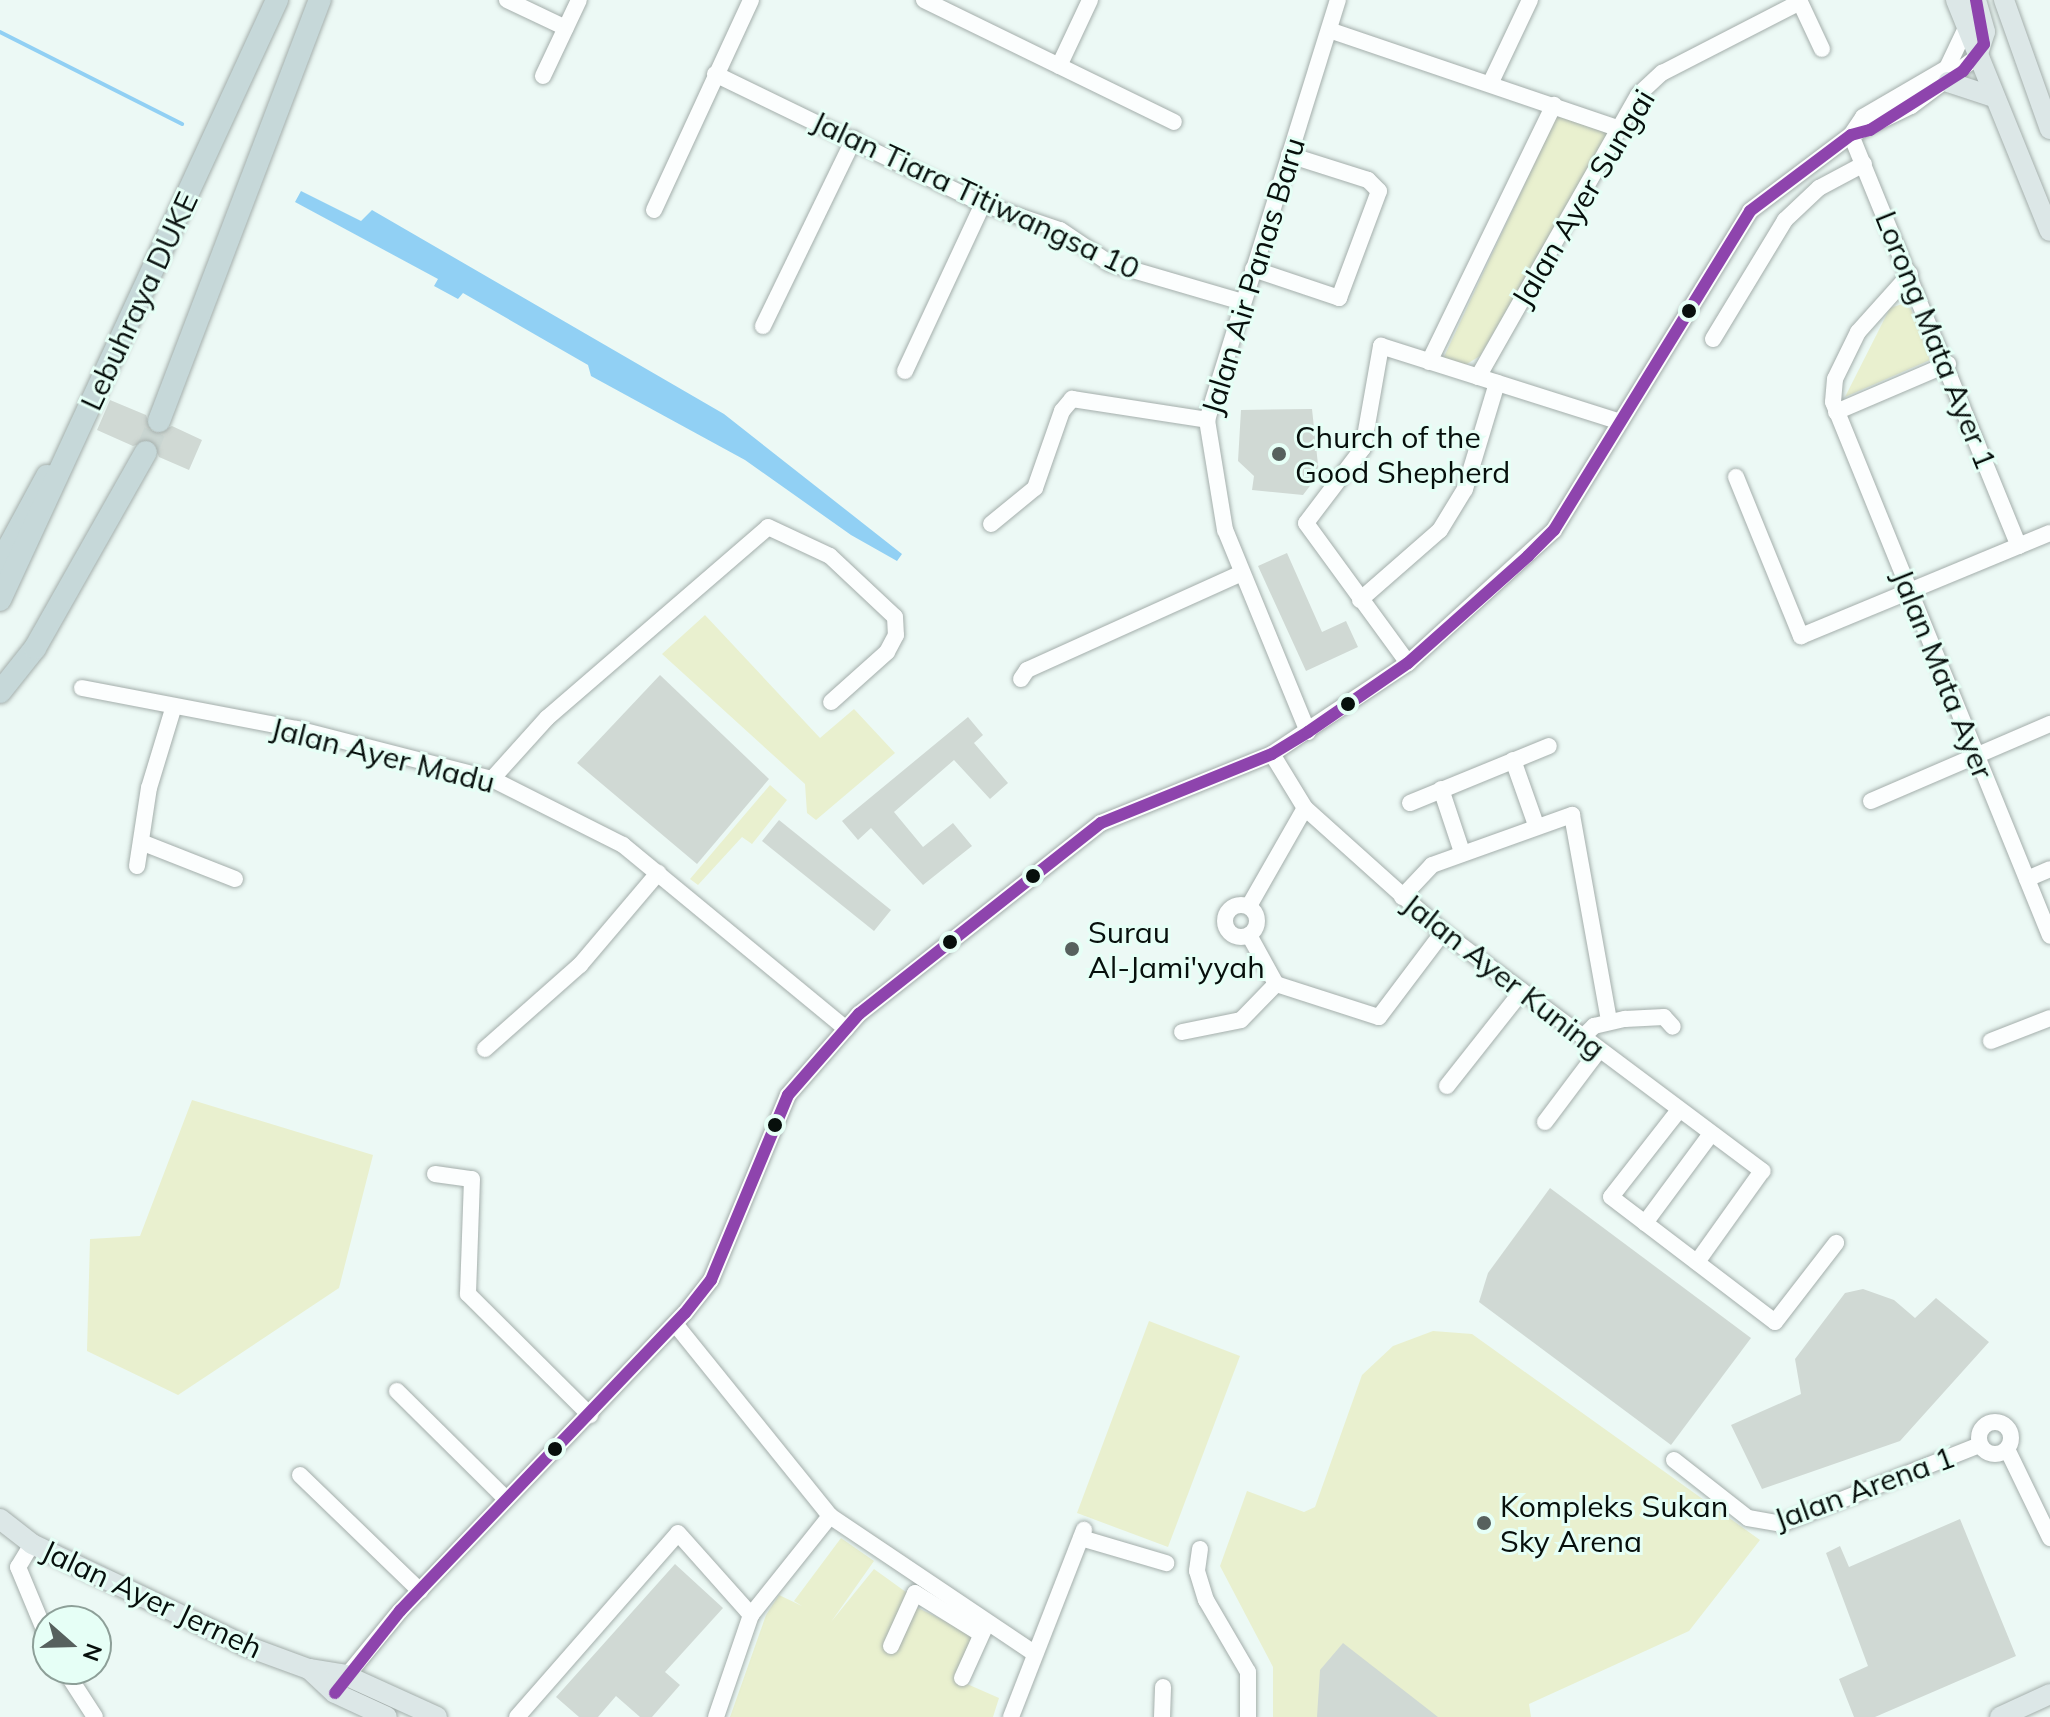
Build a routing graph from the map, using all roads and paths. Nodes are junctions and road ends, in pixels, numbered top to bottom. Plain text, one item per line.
1 (277, 0) edge
2 (320, 0) edge
3 (507, 0) edge
4 (579, 0) edge
5 (751, 0) edge
6 (926, 0) edge
7 (1090, 0) edge
8 (1338, 0) edge
9 (1530, 0) edge
10 (1956, 0) edge
11 (1976, 0) edge
12 (2004, 0) edge
13 (1799, 1) edge
14 (566, 28) junction
15 (1966, 28) junction
16 (1329, 30) junction
17 (1822, 49) dead end
18 (1977, 57) junction
19 (1059, 66) junction
20 (715, 74) junction
21 (543, 76) dead end
22 (1491, 82) junction
23 (1948, 82) junction
24 (1994, 97) junction
25 (1554, 105) junction
26 (1174, 122) dead end
27 (1620, 129) junction
28 (2050, 129) edge
29 (1851, 135) junction
30 (854, 139) junction
31 (1289, 155) junction
32 (1864, 164) junction
33 (983, 204) junction
34 (654, 210) dead end
35 (2050, 231) edge
36 (1253, 269) junction
37 (1910, 274) junction
38 (1242, 302) junction
39 (763, 326) dead end
40 (1713, 339) dead end
41 (1429, 362) junction
42 (1948, 364) junction
43 (905, 371) dead end
44 (1478, 377) junction
45 (1497, 383) junction
46 (91, 406) junction
47 (1836, 412) junction
48 (1207, 420) junction
49 (159, 421) tunnel mouth
50 (1620, 422) junction
51 (146, 452) tunnel mouth
52 (1736, 477) dead end
53 (991, 524) dead end
54 (2050, 533) edge
55 (2019, 546) junction
56 (0, 563) edge
57 (1242, 573) junction
58 (1909, 591) junction
59 (0, 600) edge
60 (1360, 600) junction
61 (35, 648) junction
62 (1408, 663) junction
63 (1021, 679) dead end
64 (82, 688) dead end
65 (0, 692) edge
66 (831, 702) dead end
67 (0, 707) edge
68 (173, 709) junction
69 (2050, 724) edge
70 (1308, 732) junction
71 (1549, 746) dead end
72 (1272, 754) junction
73 (1977, 756) junction
74 (1513, 760) junction
75 (492, 779) junction
76 (1441, 789) junction
77 (1871, 801) dead end
78 (1410, 803) dead end
79 (1305, 808) junction
80 (1536, 825) junction
81 (141, 842) junction
82 (1462, 852) junction
83 (137, 866) dead end
84 (2050, 869) edge
85 (658, 873) junction
86 (235, 879) dead end
87 (2027, 879) junction
88 (1402, 897) junction
89 (1249, 906) junction
90 (1443, 932) junction
91 (1249, 935) junction
92 (2050, 936) edge
93 (1276, 984) junction
94 (1522, 991) junction
95 (2050, 1018) edge
96 (1609, 1021) junction
97 (1673, 1027) dead end
98 (846, 1029) junction
99 (1182, 1032) dead end
100 (1583, 1037) junction
101 (1991, 1041) dead end
102 (485, 1049) dead end
103 (1599, 1050) junction
104 (1447, 1086) dead end
105 (1679, 1110) junction
106 (1545, 1122) dead end
107 (1710, 1135) junction
108 (435, 1174) dead end
109 (1645, 1223) junction
110 (1836, 1243) dead end
111 (1697, 1262) junction
112 (676, 1325) junction
113 (397, 1391) dead end
114 (590, 1415) junction
115 (1980, 1445) junction
116 (2007, 1449) junction
117 (1674, 1460) dead end
118 (300, 1475) dead end
119 (506, 1499) junction
120 (830, 1516) junction
121 (0, 1519) edge
122 (2050, 1538) edge
123 (32, 1544) junction
124 (1200, 1549) dead end
125 (1166, 1563) dead end
126 (420, 1591) junction
127 (34, 1605) edge
128 (751, 1615) junction
129 (984, 1628) junction
130 (891, 1646) dead end
131 (1035, 1654) junction
132 (962, 1678) dead end
133 (340, 1684) junction
134 (74, 1685) edge
135 (1163, 1687) dead end
136 (2050, 1694) edge
137 (95, 1717) edge
138 (387, 1717) edge
139 (437, 1717) edge
140 (517, 1717) edge
141 (716, 1717) edge
142 (1011, 1717) edge
143 (1162, 1717) edge
144 (1248, 1717) edge
145 (2000, 1717) edge

1 - 46 highway, Lebuhraya DUKE
2 - 49 highway, Lebuhraya DUKE
3 - 14 street
4 - 14 street
5 - 20 street
6 - 19 street
7 - 19 street
8 - 16 street, Jalan Air Panas Baru
9 - 22 street
10 - 15 main road
11 - 18 main road
12 - 28 main road
13 - 17 street
13 - 27 street, Jalan Ayer Sungai
14 - 21 street
15 - 18 main road
15 - 29 street
16 - 22 street
16 - 31 street, Jalan Air Panas Baru
18 - 23 street
18 - 24 main road
19 - 26 street
20 - 30 street, Jalan Tiara Titiwangsa 10
20 - 34 street
22 - 25 street
23 - 24 main road
23 - 29 street
24 - 35 main road
25 - 27 street
25 - 41 street
27 - 44 street, Jalan Ayer Sungai
29 - 32 street, Lorong Mata Ayer 1
29 - 50 street
30 - 33 street, Jalan Tiara Titiwangsa 10
30 - 39 street
31 - 36 street, Jalan Air Panas Baru
31 - 36 street
32 - 37 street, Lorong Mata Ayer 1
32 - 40 street
33 - 38 street, Jalan Tiara Titiwangsa 10
33 - 43 street
36 - 38 street, Jalan Air Panas Baru
37 - 42 street, Lorong Mata Ayer 1
37 - 47 street
38 - 48 street, Jalan Air Panas Baru
41 - 44 street
41 - 60 street
42 - 47 street
42 - 55 street, Lorong Mata Ayer 1
44 - 45 street
45 - 50 street
45 - 60 street
46 - 56 highway
46 - 59 highway, Lebuhraya DUKE
47 - 58 street, Jalan Mata Ayer
48 - 53 street
48 - 57 street, Jalan Air Panas Baru
50 - 62 street
51 - 61 highway
52 - 58 street
54 - 55 street
55 - 58 street
57 - 63 street
57 - 70 street, Jalan Air Panas Baru
58 - 73 street, Jalan Mata Ayer
60 - 62 street
61 - 65 highway
61 - 67 highway
62 - 70 street
64 - 68 street, Jalan Ayer Madu
66 - 75 street
68 - 75 street, Jalan Ayer Madu
68 - 81 street
69 - 73 street
70 - 72 street
71 - 74 street
72 - 79 street, Jalan Ayer Kuning
72 - 98 street
73 - 77 street
73 - 87 street, Jalan Mata Ayer
74 - 76 street
74 - 80 street
75 - 85 street, Jalan Ayer Madu
76 - 78 street
76 - 82 street
79 - 88 street, Jalan Ayer Kuning
79 - 89 street
80 - 82 street
80 - 96 street
81 - 83 street
81 - 86 street
82 - 88 street
84 - 87 street
85 - 98 street, Jalan Ayer Madu
85 - 102 street
87 - 92 street, Jalan Mata Ayer
88 - 90 street, Jalan Ayer Kuning
89 - 91 street
89 - 91 street
90 - 93 street
90 - 94 street, Jalan Ayer Kuning
91 - 93 street
93 - 99 street
94 - 100 street, Jalan Ayer Kuning
94 - 104 street
95 - 101 street
96 - 97 street
96 - 100 street
98 - 112 street
100 - 103 street, Jalan Ayer Kuning
103 - 105 street, Jalan Ayer Kuning
103 - 106 street
105 - 107 street, Jalan Ayer Kuning
105 - 109 street
107 - 109 street
107 - 111 street, Jalan Ayer Kuning
108 - 114 street
109 - 111 street
110 - 111 street
112 - 114 street
112 - 120 street
113 - 119 street
114 - 119 street
115 - 116 street
115 - 116 street
115 - 117 street, Jalan Arena 1
116 - 122 street
118 - 126 street
119 - 126 street
120 - 128 street
120 - 129 street
121 - 123 main road, Jalan Ayer Jerneh
123 - 127 street
123 - 133 main road, Jalan Ayer Jerneh
124 - 144 street
125 - 131 street
126 - 133 street
128 - 140 street
128 - 141 street
129 - 130 street
129 - 131 street
129 - 132 street
131 - 142 street
133 - 138 main road, Jalan Ayer Jerneh
133 - 139 main road, Jalan Ayer Jerneh
134 - 137 street
135 - 143 street
136 - 145 main road

